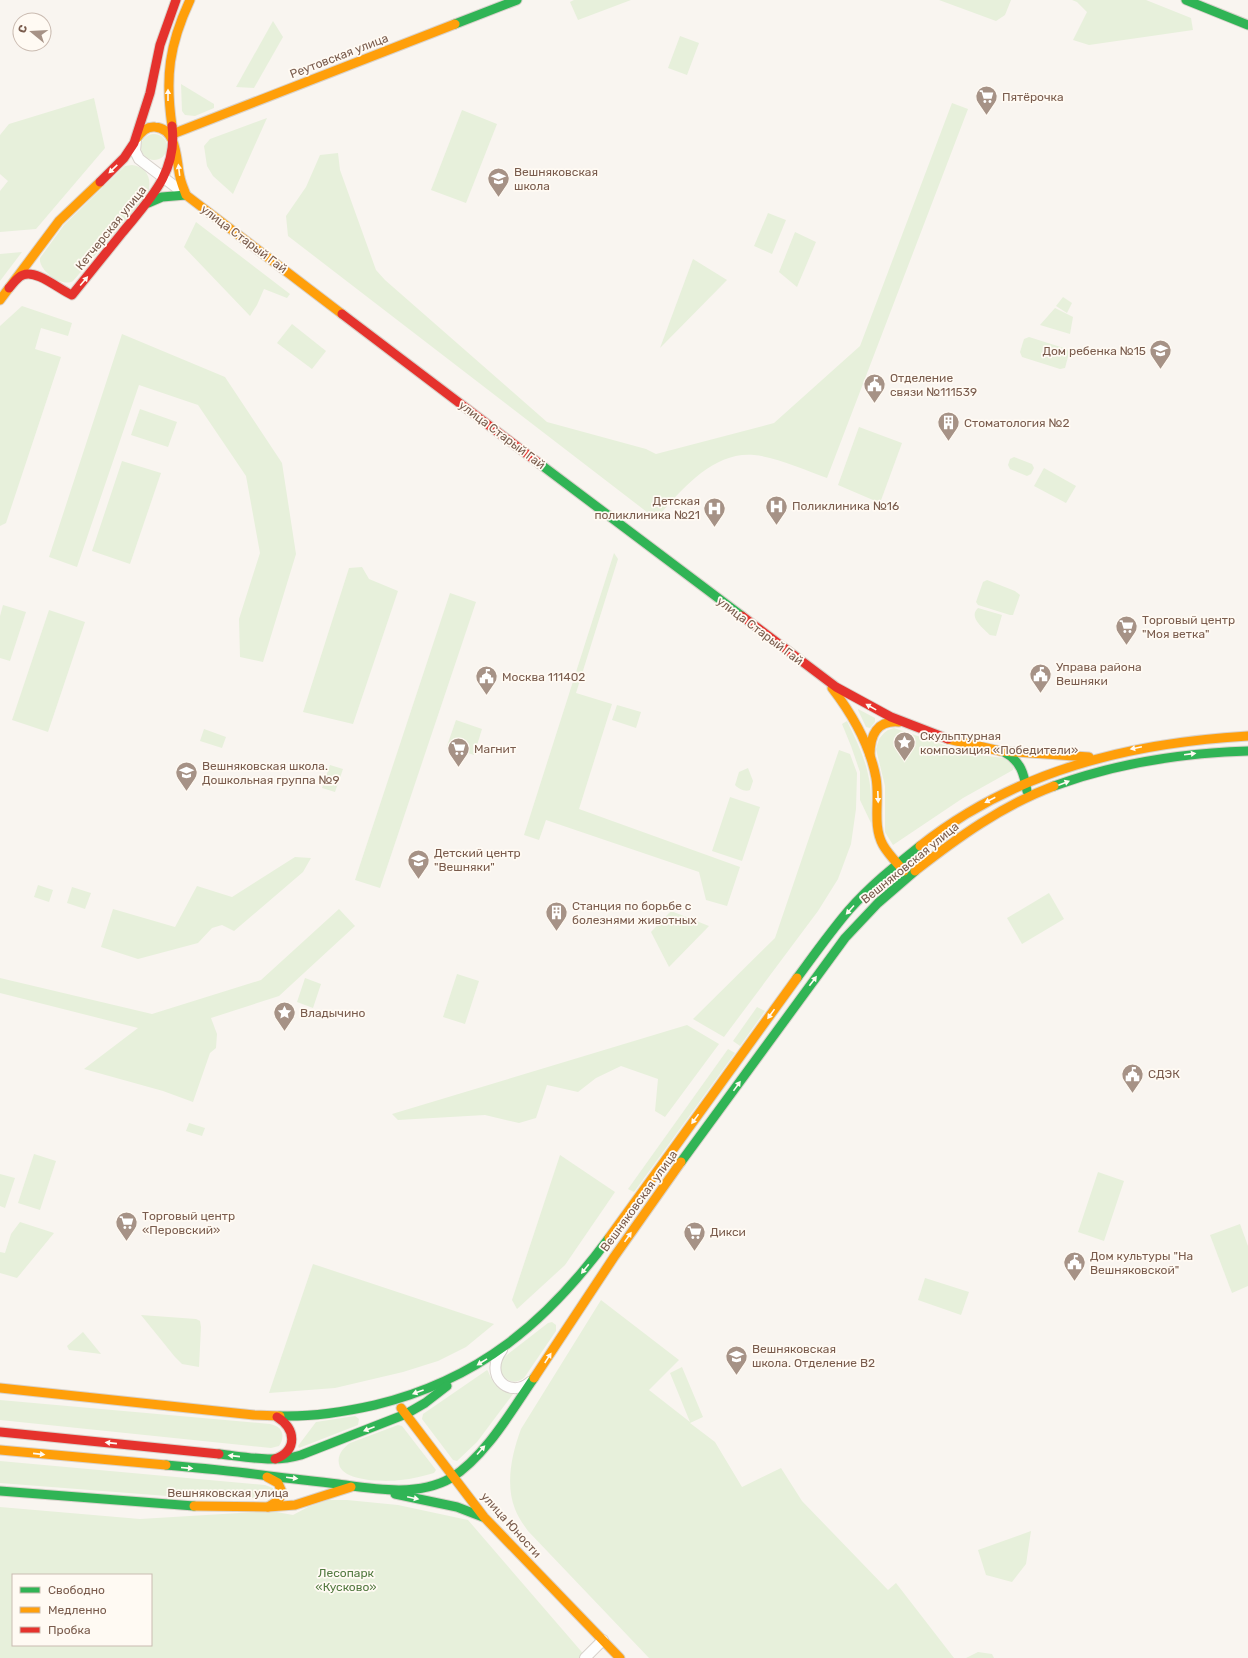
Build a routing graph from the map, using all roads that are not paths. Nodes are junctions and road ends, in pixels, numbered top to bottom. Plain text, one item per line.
1 (166, 0) edge
2 (176, 0) edge
3 (190, 0) edge
4 (517, 0) edge
5 (1186, 0) edge
6 (1248, 25) edge
7 (160, 45) junction
8 (172, 134) junction
9 (137, 138) junction
10 (173, 144) junction
11 (172, 155) junction
12 (142, 162) junction
13 (164, 178) junction
14 (186, 195) junction
15 (147, 204) junction
16 (37, 250) junction
17 (42, 278) junction
18 (9, 288) junction
19 (0, 300) edge
20 (819, 675) junction
21 (903, 723) junction
22 (1248, 736) edge
23 (1002, 751) junction
24 (1248, 751) edge
25 (1097, 758) junction
26 (870, 759) junction
27 (1025, 782) junction
28 (1028, 797) junction
29 (899, 865) junction
30 (909, 876) junction
31 (784, 996) junction
32 (796, 1004) junction
33 (505, 1347) junction
34 (467, 1371) junction
35 (535, 1377) junction
36 (0, 1388) edge
37 (394, 1400) junction
38 (406, 1414) junction
39 (282, 1417) junction
40 (0, 1432) edge
41 (0, 1450) edge
42 (273, 1459) junction
43 (239, 1472) junction
44 (453, 1476) junction
45 (357, 1486) junction
46 (376, 1489) junction
47 (0, 1491) edge
48 (268, 1507) junction
49 (484, 1517) junction
50 (603, 1640) junction
51 (585, 1658) edge
52 (620, 1658) edge

1 - 7 main road
2 - 7 main road, Кетчерская улица
8 -> 3 main road, Кетчерская улица
4 - 8 main road, Реутовская улица
5 - 6 main road
7 - 9 main road, Кетчерская улица
8 - 9 main road
8 - 10 main road, Кетчерская улица
9 - 12 street
9 -> 16 main road, Кетчерская улица
10 - 11 main road, Кетчерская улица
14 -> 10 main road
11 - 12 street
11 - 13 main road, Кетчерская улица
12 - 13 street, улица Старый Гай
13 - 14 street, улица Старый Гай
13 - 15 main road, Кетчерская улица
14 - 15 main road
14 - 20 main road, улица Старый Гай
17 -> 15 main road, Кетчерская улица
16 - 17 main road
16 - 18 main road, Кетчерская улица
17 - 18 main road, Кетчерская улица
18 - 19 main road, Кетчерская улица
21 -> 20 main road, улица Старый Гай
20 - 26 main road, улица Старый Гай
21 - 23 main road, улица Старый Гай
21 - 26 main road, улица Старый Гай
22 -> 25 main road, Вешняковская улица
23 - 25 main road, улица Старый Гай
23 - 27 main road, улица Старый Гай
28 -> 24 main road, Вешняковская улица
25 - 27 main road, Вешняковская улица
26 -> 29 main road, улица Старый Гай
27 - 28 main road, улица Старый Гай
27 -> 29 main road, Вешняковская улица
28 - 30 main road, Вешняковская улица
29 - 30 main road, улица Старый Гай
29 -> 31 main road, Вешняковская улица
32 -> 30 main road, Вешняковская улица
31 - 32 street
31 -> 33 main road, Вешняковская улица
35 -> 32 main road, Вешняковская улица
33 -> 34 main road, Вешняковская улица
33 - 35 street
34 -> 37 main road, Вешняковская улица
34 - 38 main road
44 -> 35 main road, Вешняковская улица
36 - 39 main road, Вешняковская улица
37 - 38 main road, улица Юности
37 - 39 main road, Вешняковская улица
38 -> 42 main road
38 - 44 main road, улица Юности
39 - 42 main road
42 -> 40 main road
41 -> 43 main road
43 -> 45 main road
43 - 48 main road
44 - 46 main road, Вешняковская улица
44 - 49 main road, улица Юности
45 - 46 main road, Вешняковская улица
45 - 48 main road, Вешняковская улица
46 -> 49 main road
47 - 48 main road, Вешняковская улица
49 - 50 main road, улица Юности
50 - 51 street
50 - 52 main road, улица Юности

